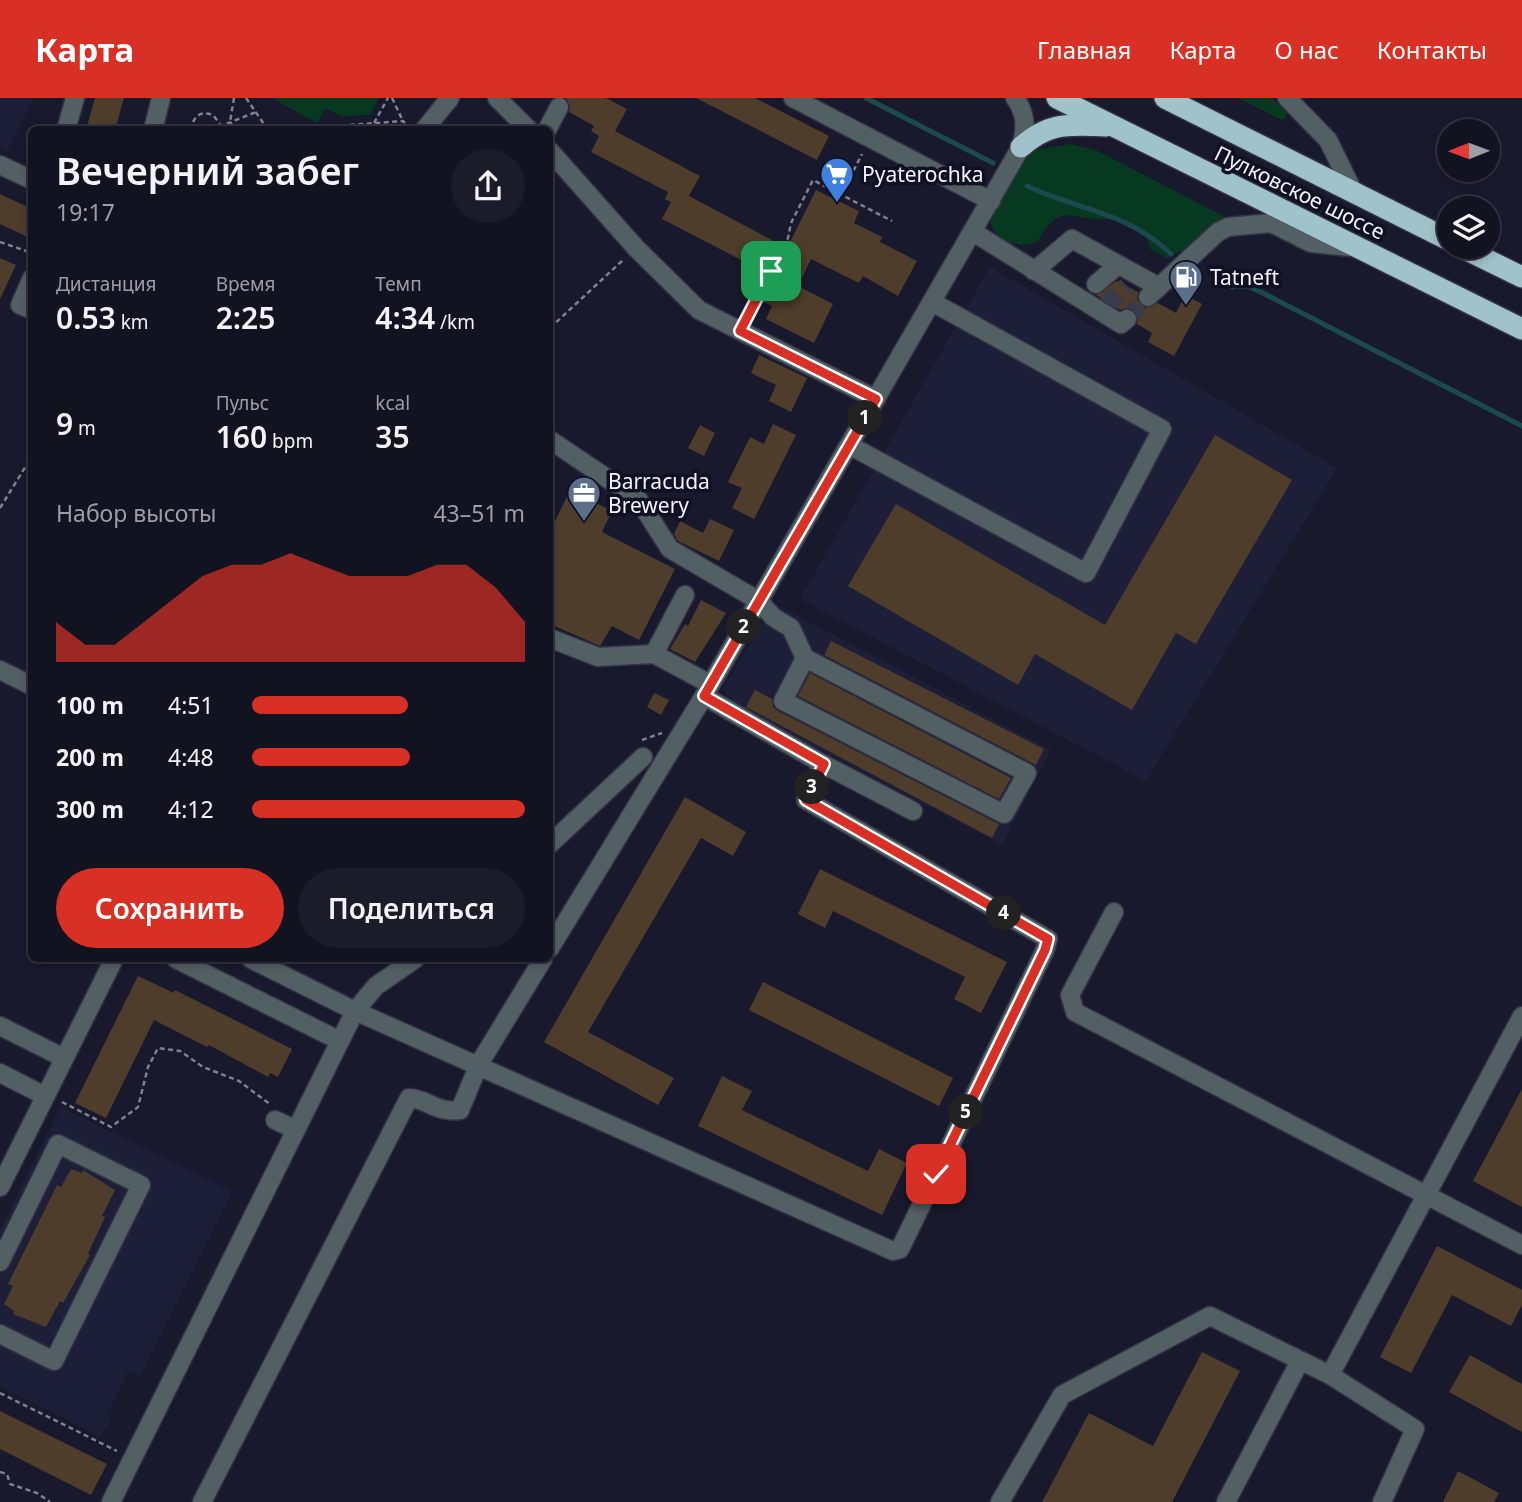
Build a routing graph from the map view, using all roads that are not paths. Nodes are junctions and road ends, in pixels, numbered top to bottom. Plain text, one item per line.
1 (75, 98) edge
2 (161, 98) edge
3 (450, 98) edge
4 (497, 98) edge
5 (793, 98) edge
6 (1015, 98) edge
7 (1057, 98) edge
8 (1165, 98) edge
9 (1287, 98) edge
10 (559, 107) dead end
11 (67, 126) edge
12 (154, 126) edge
13 (427, 126) edge
14 (525, 126) edge
15 (549, 126) edge
16 (1114, 127) junction
17 (1021, 147) junction
18 (553, 154) edge
19 (0, 165) edge
20 (28, 178) edge
21 (1354, 193) junction
22 (990, 201) junction
23 (973, 232) junction
24 (1437, 234) edge
25 (1357, 248) junction
26 (1485, 259) edge
27 (1118, 265) junction
28 (1034, 271) junction
29 (1522, 277) edge
30 (28, 287) edge
31 (1086, 293) junction
32 (932, 302) junction
33 (28, 308) edge
34 (1127, 319) dead end
35 (1522, 329) edge
36 (876, 399) junction
37 (849, 444) junction
38 (553, 448) edge
39 (685, 595) dead end
40 (759, 601) junction
41 (553, 639) edge
42 (654, 654) junction
43 (805, 658) junction
44 (0, 670) edge
45 (28, 684) edge
46 (707, 690) junction
47 (643, 757) dead end
48 (824, 764) junction
49 (913, 811) dead end
50 (553, 841) edge
51 (1114, 912) dead end
52 (553, 943) edge
53 (112, 962) edge
54 (182, 962) edge
55 (257, 962) edge
56 (411, 962) edge
57 (541, 962) edge
58 (355, 1011) junction
59 (1522, 1016) edge
60 (0, 1026) edge
61 (340, 1041) junction
62 (64, 1058) junction
63 (479, 1064) junction
64 (0, 1073) edge
65 (46, 1095) junction
66 (275, 1120) dead end
67 (298, 1125) junction
68 (2, 1179) edge
69 (1429, 1194) junction
70 (1522, 1245) edge
71 (0, 1262) edge
72 (0, 1334) edge
73 (1300, 1361) junction
74 (1330, 1375) junction
75 (111, 1502) edge
76 (202, 1502) edge
77 (1000, 1502) edge
78 (1226, 1502) edge
79 (1382, 1502) edge

1 - 11 street
2 - 12 street
3 - 13 street
4 - 14 street
5 - 22 street
6 - 17 street
7 - 16 highway, Пулковское шоссе
8 - 21 highway, Пулковское шоссе
9 - 21 street
10 - 15 street
16 - 17 highway
16 - 25 highway, Пулковское шоссе
17 - 22 street
18 - 36 street
19 - 20 street
21 - 24 highway, Пулковское шоссе
22 - 23 street
23 - 28 street
23 - 32 street
25 - 27 street
25 - 35 highway, Пулковское шоссе
26 - 29 highway
27 - 28 street
27 - 31 street
28 - 31 street
30 - 33 street
31 - 34 street
32 - 36 street
32 - 37 street
36 - 37 street
37 - 40 street
38 - 40 street
39 - 42 street
40 - 43 street
40 - 46 street
41 - 42 street
42 - 46 street
43 - 43 street
44 - 45 street
46 - 48 street
46 - 52 street
47 - 50 street
48 - 49 street
48 - 63 street
51 - 69 street
53 - 62 street
54 - 61 street
55 - 58 street
56 - 58 street
57 - 63 street
58 - 61 street
58 - 63 street
59 - 69 street
60 - 62 street
61 - 67 street
62 - 65 street
63 - 76 street
64 - 65 street
65 - 68 street
66 - 67 street
67 - 75 street
69 - 70 street
69 - 74 street
71 - 72 street
73 - 74 street
73 - 77 street
73 - 78 street
74 - 79 street

